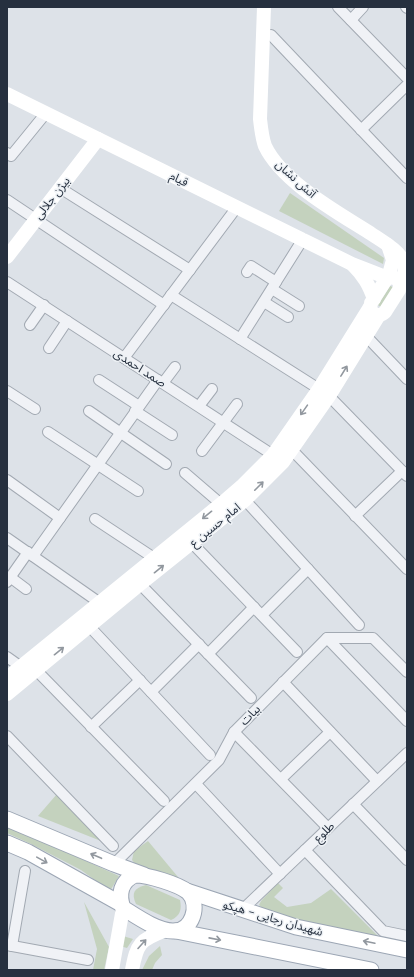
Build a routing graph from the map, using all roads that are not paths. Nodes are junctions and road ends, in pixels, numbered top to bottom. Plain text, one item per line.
1 (264, 7) edge
2 (338, 7) edge
3 (363, 7) edge
4 (351, 20) junction
5 (271, 35) dead end
6 (407, 78) edge
7 (407, 85) edge
8 (7, 94) edge
9 (46, 113) junction
10 (361, 130) junction
11 (98, 139) junction
12 (7, 153) edge
13 (407, 178) edge
14 (60, 188) junction
15 (7, 200) edge
16 (237, 207) junction
17 (36, 220) junction
18 (303, 240) junction
19 (388, 245) junction
20 (7, 257) edge
21 (352, 264) junction
22 (190, 270) junction
23 (247, 272) dead end
24 (388, 278) junction
25 (7, 282) edge
26 (274, 285) junction
27 (404, 287) edge
28 (171, 295) junction
29 (264, 302) junction
30 (44, 305) junction
31 (164, 305) junction
32 (299, 306) dead end
33 (374, 307) junction
34 (288, 317) dead end
35 (67, 321) junction
36 (30, 324) dead end
37 (366, 336) junction
38 (240, 339) junction
39 (49, 348) dead end
40 (124, 358) junction
41 (175, 367) dead end
42 (99, 380) dead end
43 (407, 380) edge
44 (161, 382) junction
45 (212, 390) dead end
46 (7, 391) edge
47 (324, 393) junction
48 (237, 404) dead end
49 (199, 406) junction
50 (35, 409) dead end
51 (137, 409) junction
52 (89, 410) dead end
53 (223, 422) junction
54 (48, 432) dead end
55 (121, 432) junction
56 (172, 435) dead end
57 (292, 450) junction
58 (202, 451) dead end
59 (273, 455) junction
60 (166, 464) dead end
61 (97, 465) junction
62 (185, 472) dead end
63 (404, 473) edge
64 (7, 480) edge
65 (138, 491) dead end
66 (245, 500) junction
67 (221, 504) junction
68 (355, 516) junction
69 (60, 518) junction
70 (95, 518) dead end
71 (7, 538) edge
72 (192, 543) junction
73 (30, 554) junction
74 (154, 558) junction
75 (308, 569) junction
76 (407, 569) edge
77 (9, 580) edge
78 (140, 584) junction
79 (26, 588) dead end
80 (100, 603) junction
81 (254, 607) junction
82 (262, 615) junction
83 (360, 625) dead end
84 (89, 626) junction
85 (327, 638) junction
86 (199, 644) junction
87 (297, 652) dead end
88 (208, 654) junction
89 (7, 657) edge
90 (21, 667) junction
91 (36, 670) junction
92 (407, 672) edge
93 (7, 678) edge
94 (140, 680) junction
95 (283, 682) junction
96 (151, 692) junction
97 (7, 694) edge
98 (251, 698) dead end
99 (407, 721) edge
100 (91, 727) junction
101 (234, 732) junction
102 (330, 732) junction
103 (7, 736) edge
104 (210, 755) dead end
105 (405, 759) edge
106 (281, 779) junction
107 (377, 781) junction
108 (196, 784) junction
109 (164, 801) dead end
110 (353, 804) junction
111 (7, 819) edge
112 (328, 828) junction
113 (7, 843) edge
114 (113, 846) dead end
115 (305, 850) junction
116 (407, 860) edge
117 (114, 864) junction
118 (24, 871) dead end
119 (280, 874) junction
120 (145, 875) junction
121 (187, 891) junction
122 (122, 906) junction
123 (242, 910) junction
124 (171, 931) junction
125 (407, 936) edge
126 (10, 946) edge
127 (407, 950) edge
128 (88, 960) dead end
129 (113, 964) edge
130 (133, 967) edge
131 (349, 968) edge
132 (371, 970) edge

1 - 19 street, آتش نشان
2 - 4 street
3 - 4 street
4 - 6 street
5 - 10 street
7 - 10 street
8 - 9 street, قیام
9 - 11 street, قیام
9 - 12 street
10 - 13 street
11 - 14 street, بیژن جلالی
11 - 16 street, قیام
14 - 17 street, بیژن جلالی
14 - 22 street
15 - 17 street
16 - 18 street, قیام
16 - 22 street
17 - 20 street, بیژن جلالی
17 - 31 street
18 - 21 street, قیام
18 - 26 street
19 - 24 street
19 - 27 street, آتش نشان
21 - 24 street, قیام
21 - 33 street, قیام
22 - 28 street
23 - 26 street
24 - 27 street, قیام
24 - 33 street
25 - 30 street, صمد احمدی
26 - 29 street
26 - 32 street
27 - 33 street
28 - 31 street
28 - 38 street
29 - 34 street
29 - 38 street
30 - 35 street, صمد احمدی
30 - 36 street
31 - 40 street
33 - 37 street, امام حسین ع
33 - 47 street, امام حسین ع
35 - 39 street
35 - 40 street, صمد احمدی
37 - 43 street
47 -> 37 street, امام حسین ع
38 - 47 street
40 - 44 street, صمد احمدی
41 - 44 street
42 - 51 street
44 - 49 street, صمد احمدی
44 - 51 street
45 - 49 street
46 - 50 street
47 - 57 street, امام حسین ع
47 -> 59 street, امام حسین ع
47 - 63 street
48 - 53 street
49 - 53 street, صمد احمدی
51 - 55 street
51 - 56 street
52 - 55 street
53 - 58 street
53 - 59 street, صمد احمدی
54 - 61 street
55 - 60 street
55 - 61 street
66 -> 57 street, امام حسین ع
57 - 68 street
59 - 67 street, امام حسین ع
61 - 65 street
61 - 69 street
62 - 67 street
63 - 68 street
64 - 69 street
66 - 72 street, امام حسین ع
66 - 75 street
67 -> 74 street, امام حسین ع
68 - 76 street
69 - 73 street
70 - 74 street
71 - 73 street
78 -> 72 street, امام حسین ع
72 - 81 street
73 - 77 street
73 - 80 street
74 - 80 street, امام حسین ع
75 - 82 street
75 - 83 street
77 - 79 street
78 - 84 street, امام حسین ع
78 - 86 street
80 - 90 street, امام حسین ع
81 - 82 street
81 - 88 street
82 - 87 street
91 -> 84 street, امام حسین ع
84 - 94 street
85 - 92 street
85 - 95 street, بیات
85 - 99 street
86 - 88 street
86 - 96 street
88 - 98 street
89 - 90 street
90 - 93 street, امام حسین ع
91 - 97 street, امام حسین ع
91 - 100 street
94 - 96 street
94 - 100 street
95 - 101 street, بیات
95 - 102 street
96 - 104 street
100 - 109 street
101 - 106 street
101 - 108 street, بیات
102 - 106 street
102 - 107 street
103 - 114 street
105 - 107 street, طلوع
106 - 112 street
107 - 110 street, طلوع
108 - 117 street, بیات
108 - 119 street
110 - 112 street, طلوع
110 - 116 street
117 -> 111 main road
112 - 115 street, طلوع
113 -> 122 main road
115 - 119 street, طلوع
115 - 125 street
117 - 120 main road
118 - 126 street
119 - 123 street, طلوع
120 - 121 main road
120 - 122 main road
121 - 123 main road, شهیدان رجایی - هپکو
121 - 124 main road
122 - 124 main road
122 - 129 street
127 -> 123 main road, شهیدان رجایی - هپکو
130 -> 124 street
124 -> 131 main road
126 - 128 street
129 - 130 street
131 - 132 main road

